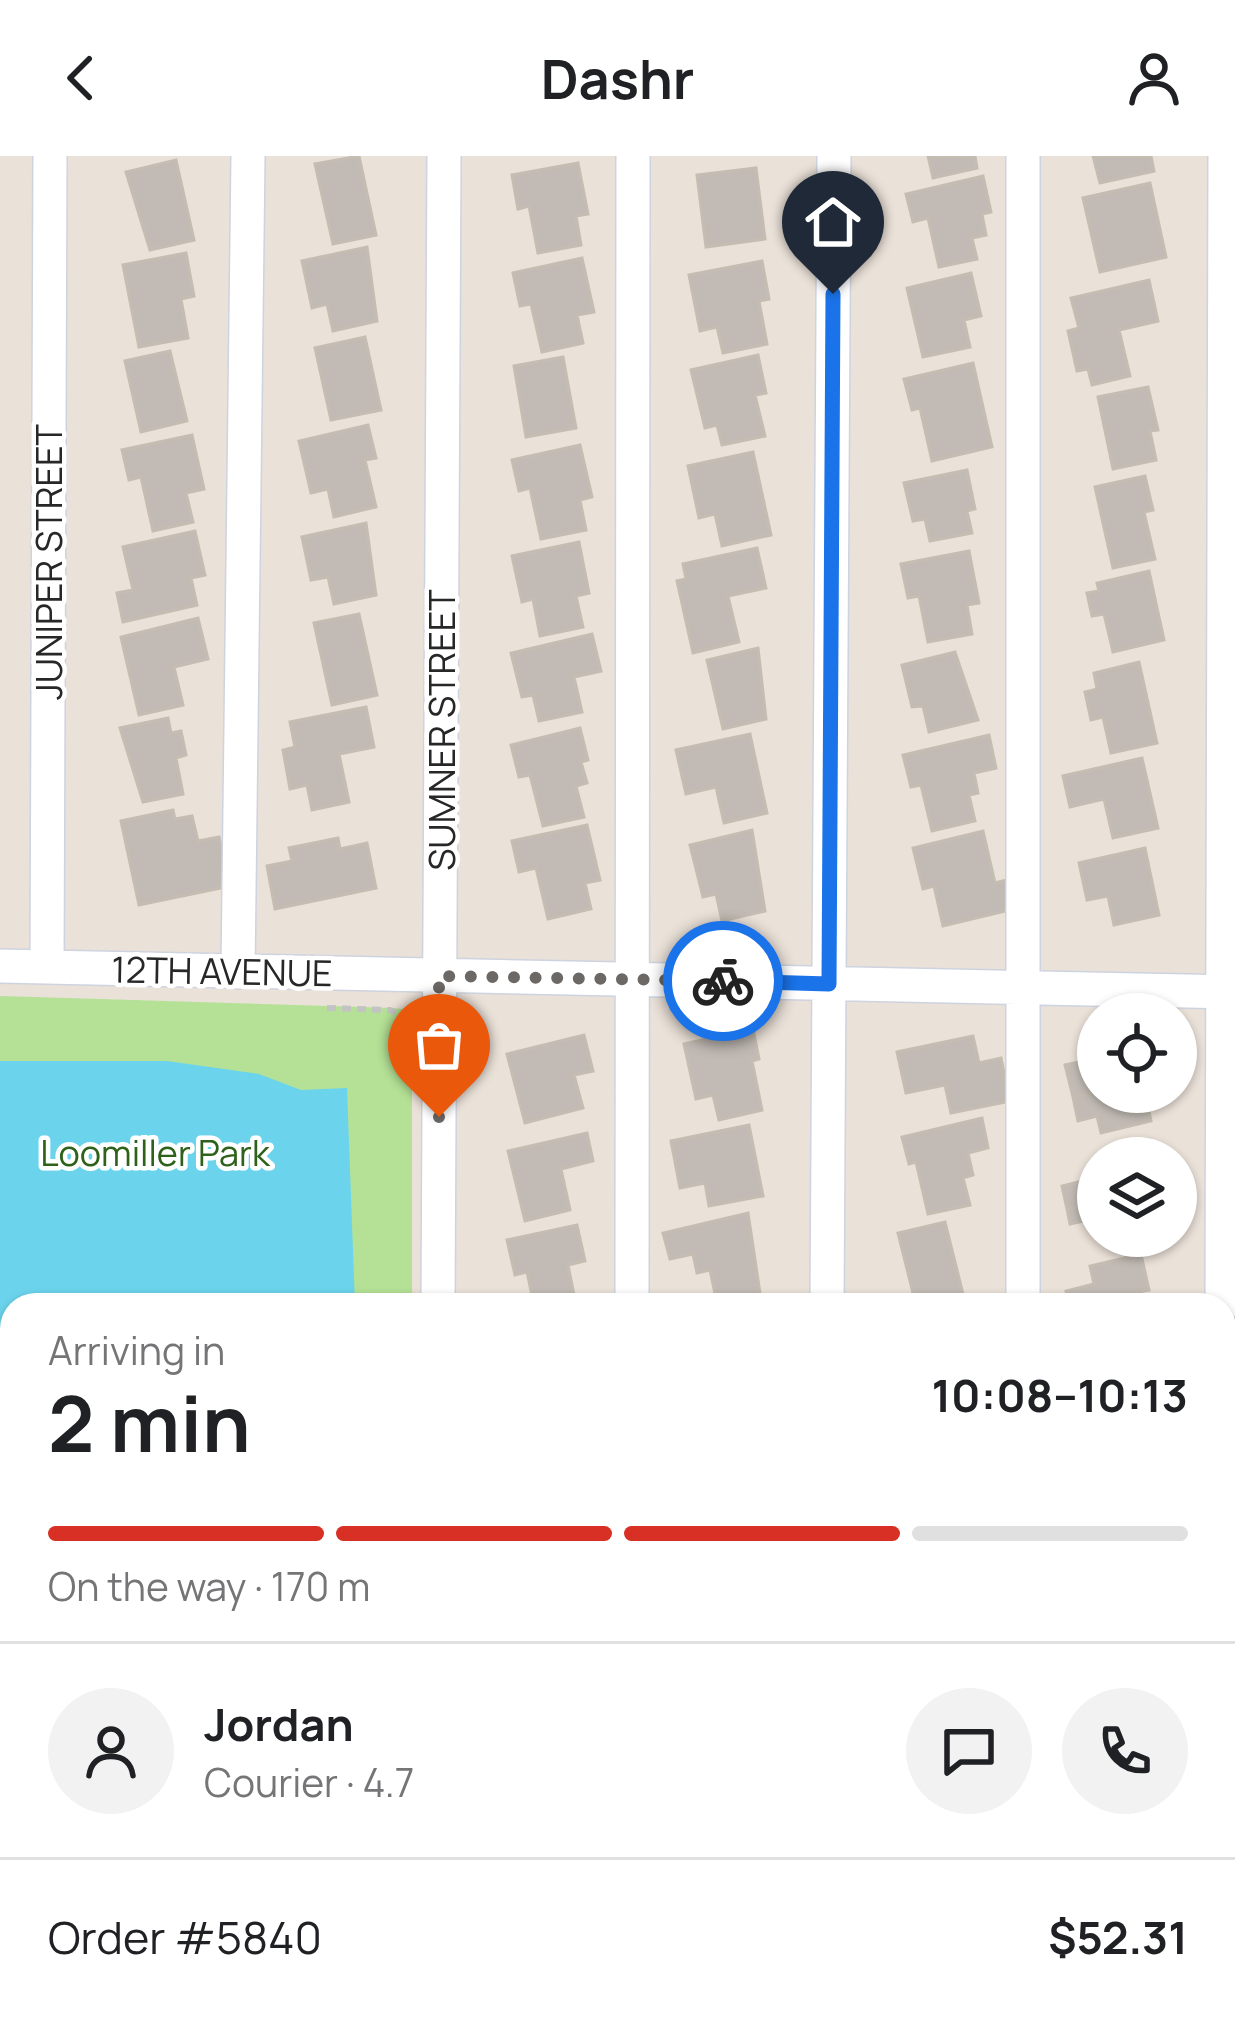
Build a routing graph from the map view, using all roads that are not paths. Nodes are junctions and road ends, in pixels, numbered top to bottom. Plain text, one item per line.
1 (50, 156) edge
2 (248, 156) edge
3 (444, 156) edge
4 (633, 156) edge
5 (834, 156) edge
6 (1024, 156) edge
7 (1225, 156) edge
8 (0, 966) edge
9 (47, 967) junction
10 (238, 972) junction
11 (439, 976) junction
12 (631, 980) junction
13 (829, 984) junction
14 (1025, 988) junction
15 (1227, 992) edge
16 (438, 1293) edge
17 (632, 1293) edge
18 (827, 1293) edge
19 (1023, 1293) edge
20 (1222, 1293) edge

1 - 9 street, JUNIPER STREET
2 - 10 street
3 - 11 street, SUMNER STREET
4 - 12 street
5 - 13 street
6 - 14 street
7 - 15 street
8 - 9 street, 12TH AVENUE
9 - 10 street, 12TH AVENUE
10 - 11 street, 12TH AVENUE
11 - 12 street, 12TH AVENUE
11 - 16 street, SUMNER STREET
12 - 13 street, 12TH AVENUE
12 - 17 street
13 - 14 street, 12TH AVENUE
13 - 18 street
14 - 15 street, 12TH AVENUE
14 - 19 street
15 - 20 street

